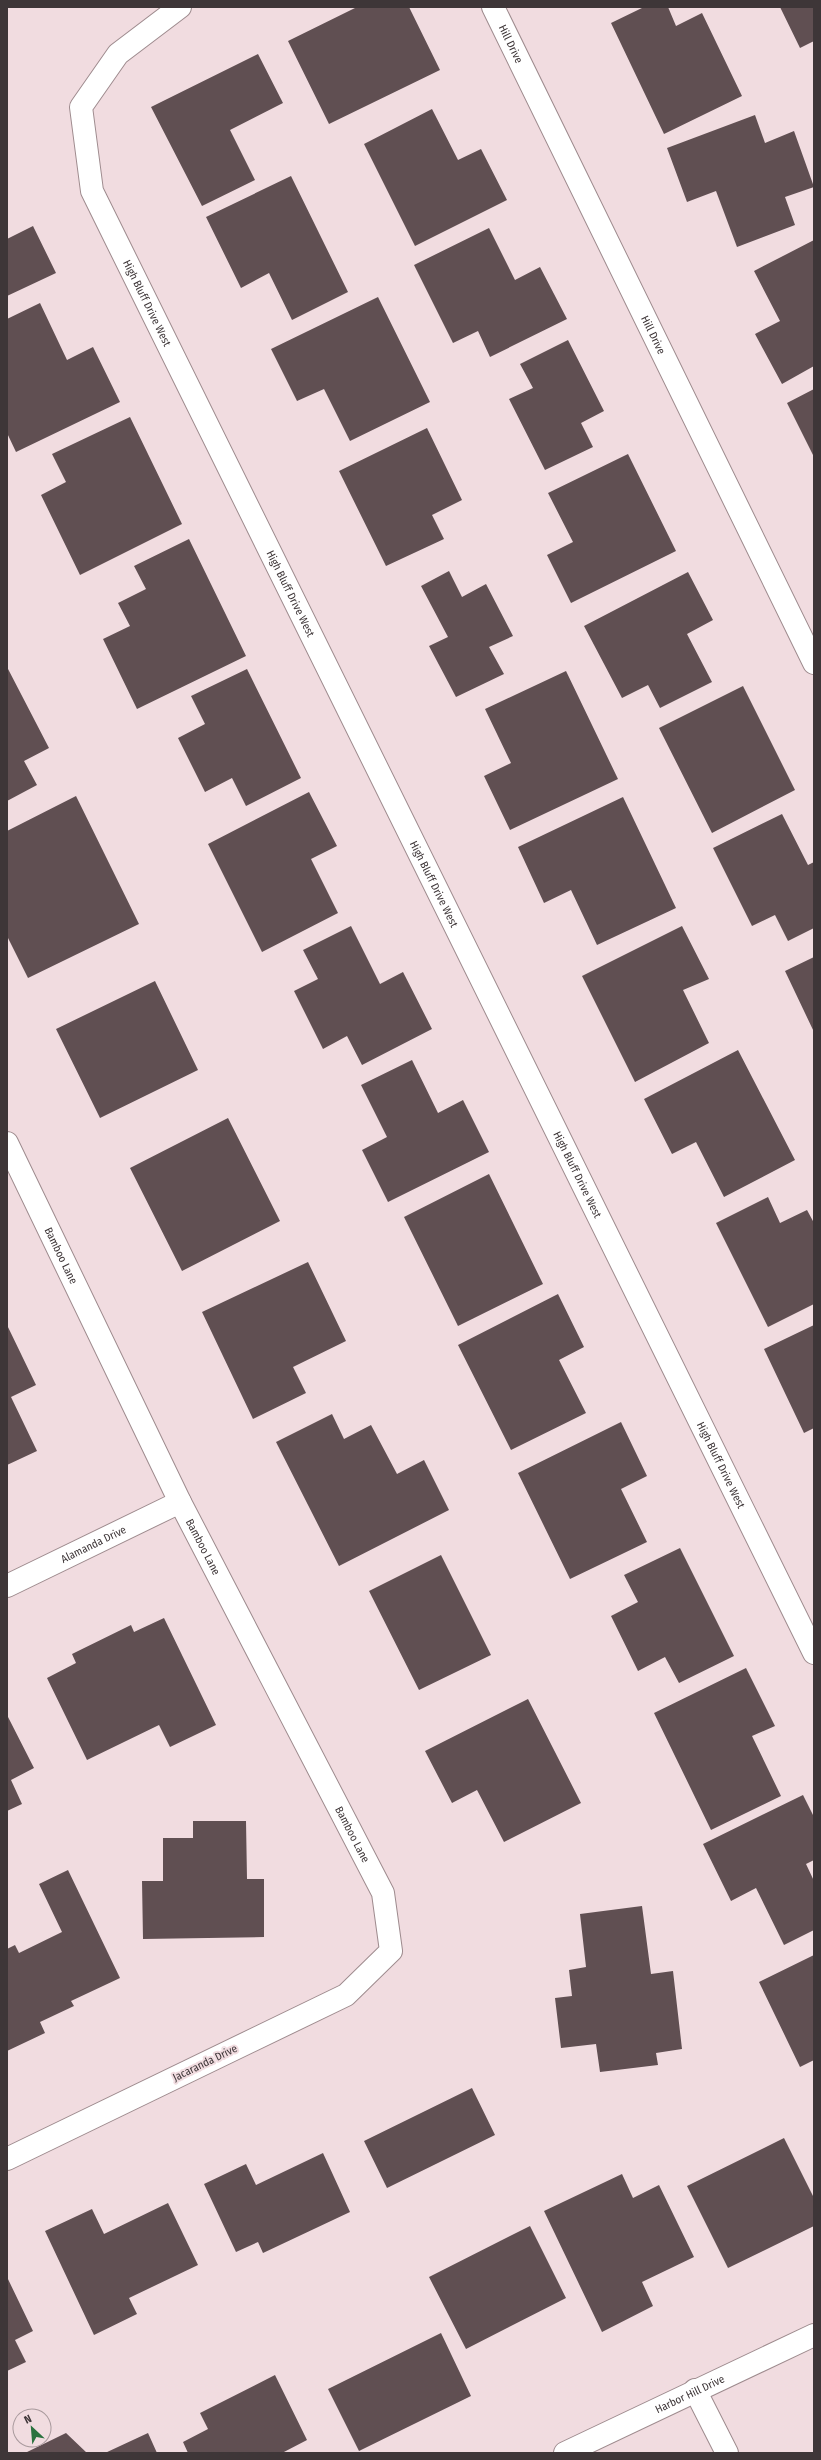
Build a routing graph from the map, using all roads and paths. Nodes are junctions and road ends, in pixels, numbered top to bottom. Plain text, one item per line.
1 (180, 7) edge
2 (493, 7) edge
3 (814, 663) edge
4 (7, 1143) edge
5 (180, 1502) junction
6 (7, 1586) edge
7 (814, 1653) edge
8 (390, 1951) joint
9 (7, 2159) edge
10 (814, 2335) edge
11 (695, 2390) junction
12 (565, 2453) edge
13 (727, 2453) edge

1 - 7 street, High Bluff Drive West
2 - 3 street, Hill Drive
4 - 5 street, Bamboo Lane
5 - 6 street, Alamanda Drive
5 - 8 street, Bamboo Lane
8 - 9 street, Jacaranda Drive
10 - 11 street, Harbor Hill Drive
11 - 12 street, Harbor Hill Drive
11 - 13 street

